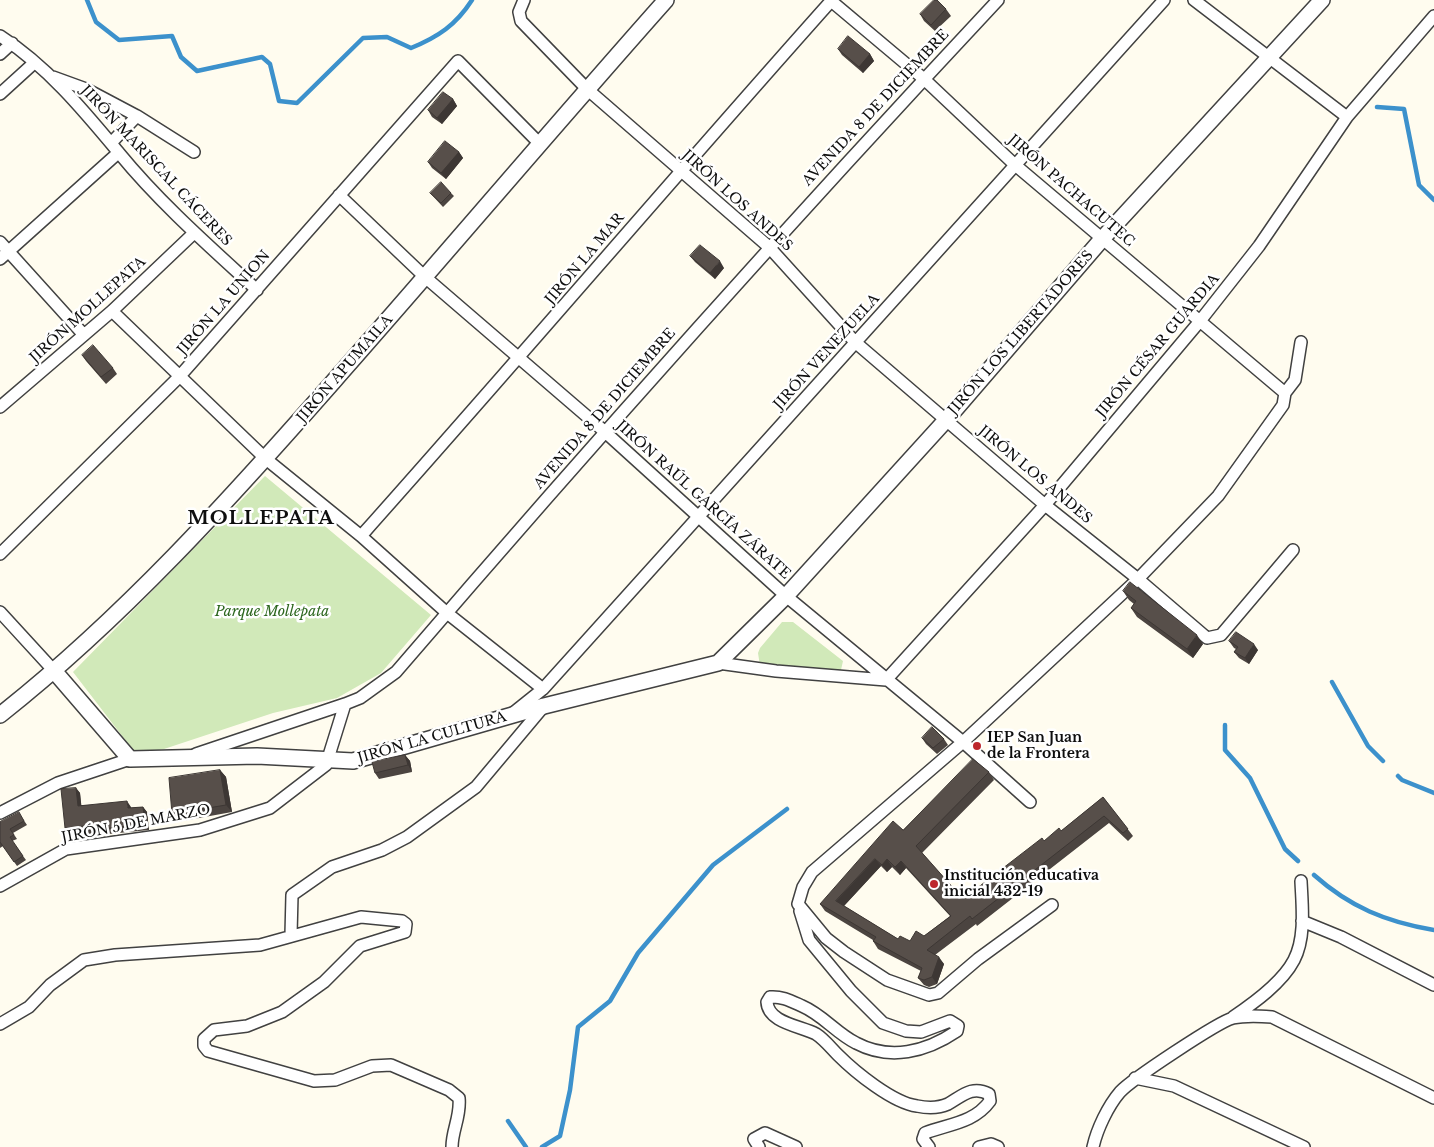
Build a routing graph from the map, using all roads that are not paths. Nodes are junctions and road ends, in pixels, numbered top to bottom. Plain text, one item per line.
1 (524, 0) edge
2 (666, 0) edge
3 (830, 0) edge
4 (998, 0) edge
5 (1164, 0) edge
6 (1194, 0) edge
7 (1322, 0) edge
8 (1434, 16) edge
9 (0, 36) edge
10 (12, 43) junction
11 (0, 54) edge
12 (1268, 58) junction
13 (34, 63) junction
14 (50, 76) junction
15 (924, 79) junction
16 (587, 89) junction
17 (0, 94) edge
18 (137, 116) junction
19 (1347, 116) junction
20 (111, 142) junction
21 (539, 143) junction
22 (194, 152) dead end
23 (118, 153) junction
24 (1014, 164) junction
25 (680, 171) junction
26 (338, 195) junction
27 (194, 233) junction
28 (1102, 239) junction
29 (0, 242) edge
30 (769, 247) junction
31 (4, 255) edge
32 (425, 277) junction
33 (256, 290) junction
34 (112, 311) junction
35 (1200, 321) junction
36 (84, 335) junction
37 (855, 342) junction
38 (1301, 342) dead end
39 (520, 359) junction
40 (179, 377) junction
41 (1285, 393) junction
42 (0, 408) edge
43 (946, 420) junction
44 (604, 430) junction
45 (266, 459) junction
46 (1046, 505) junction
47 (699, 518) junction
48 (361, 536) junction
49 (1293, 550) dead end
50 (0, 554) edge
51 (1138, 579) junction
52 (786, 596) junction
53 (0, 612) edge
54 (447, 612) junction
55 (718, 663) junction
56 (55, 672) junction
57 (886, 680) junction
58 (543, 689) junction
59 (345, 704) junction
60 (544, 706) junction
61 (0, 715) edge
62 (506, 718) junction
63 (963, 742) junction
64 (130, 759) junction
65 (183, 759) junction
66 (328, 760) junction
67 (1030, 802) dead end
68 (0, 813) edge
69 (1301, 880) dead end
70 (0, 886) edge
71 (798, 904) junction
72 (1052, 905) dead end
73 (1302, 921) junction
74 (291, 935) junction
75 (1434, 985) edge
76 (1231, 1018) junction
77 (0, 1024) edge
78 (1135, 1078) junction
79 (1434, 1098) edge
80 (452, 1147) edge
81 (759, 1147) edge
82 (796, 1147) edge
83 (930, 1147) edge
84 (979, 1147) edge
85 (998, 1147) edge
86 (1093, 1147) edge
87 (1304, 1147) edge

1 - 16 street, JIRÓN LOS ANDES
2 - 16 street, JIRÓN APUMAILA
3 - 15 street, JIRÓN PACHACUTEC
3 - 25 street, JIRÓN LA MAR
4 - 15 street, AVENIDA 8 DE DICIEMBRE
5 - 24 street, JIRÓN VENEZUELA
6 - 12 street
7 - 12 street, JIRÓN LOS LIBERTADORES
8 - 19 street, JIRÓN CÉSAR GUARDIA
9 - 10 street, JIRÓN MARISCAL CÁCERES
10 - 11 street
10 - 13 street, JIRÓN MARISCAL CÁCERES
12 - 19 street
12 - 28 street, JIRÓN LOS LIBERTADORES
13 - 14 street, JIRÓN MARISCAL CÁCERES
13 - 17 street
14 - 18 street
14 - 20 street, JIRÓN MARISCAL CÁCERES
15 - 24 street, JIRÓN PACHACUTEC
15 - 30 street, AVENIDA 8 DE DICIEMBRE
16 - 21 street, JIRÓN APUMAILA
16 - 25 street, JIRÓN LOS ANDES
18 - 20 street
18 - 22 street
19 - 35 street, JIRÓN CÉSAR GUARDIA
20 - 23 street, JIRÓN MARISCAL CÁCERES
21 - 26 street, JIRÓN LA UNION
21 - 32 street, JIRÓN APUMAILA
23 - 27 street, JIRÓN MARISCAL CÁCERES
23 - 31 street
24 - 28 street, JIRÓN PACHACUTEC
24 - 37 street, JIRÓN VENEZUELA
25 - 30 street, JIRÓN LOS ANDES
25 - 39 street, JIRÓN LA MAR
26 - 32 street, JIRÓN RAÚL GARCÍA ZÁRATE
26 - 33 street, JIRÓN LA UNION
27 - 33 street, JIRÓN MARISCAL CÁCERES
27 - 34 street, JIRÓN MOLLEPATA
28 - 35 street, JIRÓN PACHACUTEC
28 - 43 street, JIRÓN LOS LIBERTADORES
29 - 31 street
30 - 37 street, JIRÓN LOS ANDES
30 - 44 street, AVENIDA 8 DE DICIEMBRE
31 - 36 street
32 - 39 street, JIRÓN RAÚL GARCÍA ZÁRATE
32 - 45 street, JIRÓN APUMAILA
33 - 40 street, JIRÓN LA UNION
34 - 36 street, JIRÓN MOLLEPATA
34 - 40 street
35 - 41 street, JIRÓN PACHACUTEC
35 - 46 street, JIRÓN CÉSAR GUARDIA
36 - 42 street, JIRÓN MOLLEPATA
37 - 43 street, JIRÓN LOS ANDES
37 - 47 street, JIRÓN VENEZUELA
38 - 41 street
39 - 44 street, JIRÓN RAÚL GARCÍA ZÁRATE
39 - 48 street, JIRÓN LA MAR
40 - 45 street
40 - 50 street, JIRÓN LA UNION
41 - 51 street
43 - 46 street, JIRÓN LOS ANDES
43 - 52 street, JIRÓN LOS LIBERTADORES
44 - 47 street, JIRÓN RAÚL GARCÍA ZÁRATE
44 - 54 street, AVENIDA 8 DE DICIEMBRE
45 - 48 street
45 - 56 street, JIRÓN APUMAILA
46 - 51 street, JIRÓN LOS ANDES
46 - 57 street, JIRÓN CÉSAR GUARDIA
47 - 52 street, JIRÓN RAÚL GARCÍA ZÁRATE
47 - 58 street, JIRÓN VENEZUELA
48 - 54 street
49 - 51 street, JIRÓN LOS ANDES
51 - 63 street
52 - 55 street, JIRÓN LOS LIBERTADORES
52 - 57 street, JIRÓN RAÚL GARCÍA ZÁRATE
53 - 56 street
54 - 58 street
54 - 59 street, AVENIDA 8 DE DICIEMBRE
55 - 57 street
55 - 60 street, JIRÓN LA CULTURA
56 - 61 street, JIRÓN APUMAILA
56 - 64 street
57 - 63 street, JIRÓN RAÚL GARCÍA ZÁRATE
58 - 62 street, JIRÓN VENEZUELA
59 - 65 street, AVENIDA 8 DE DICIEMBRE
59 - 66 street, JIRÓN 5 DE MARZO
60 - 62 street, JIRÓN LA CULTURA
60 - 74 street
62 - 66 street, JIRÓN LA CULTURA
63 - 67 street, JIRÓN RAÚL GARCÍA ZÁRATE
63 - 71 street
64 - 65 street, JIRÓN LA CULTURA
64 - 68 street, JIRÓN LA CULTURA
65 - 66 street, JIRÓN LA CULTURA
66 - 70 street, JIRÓN 5 DE MARZO
69 - 73 street
71 - 72 street
71 - 83 street
73 - 75 street
73 - 76 street
74 - 77 street
74 - 80 street
76 - 78 street
76 - 79 street
78 - 86 street
78 - 87 street
81 - 82 street
84 - 85 street

